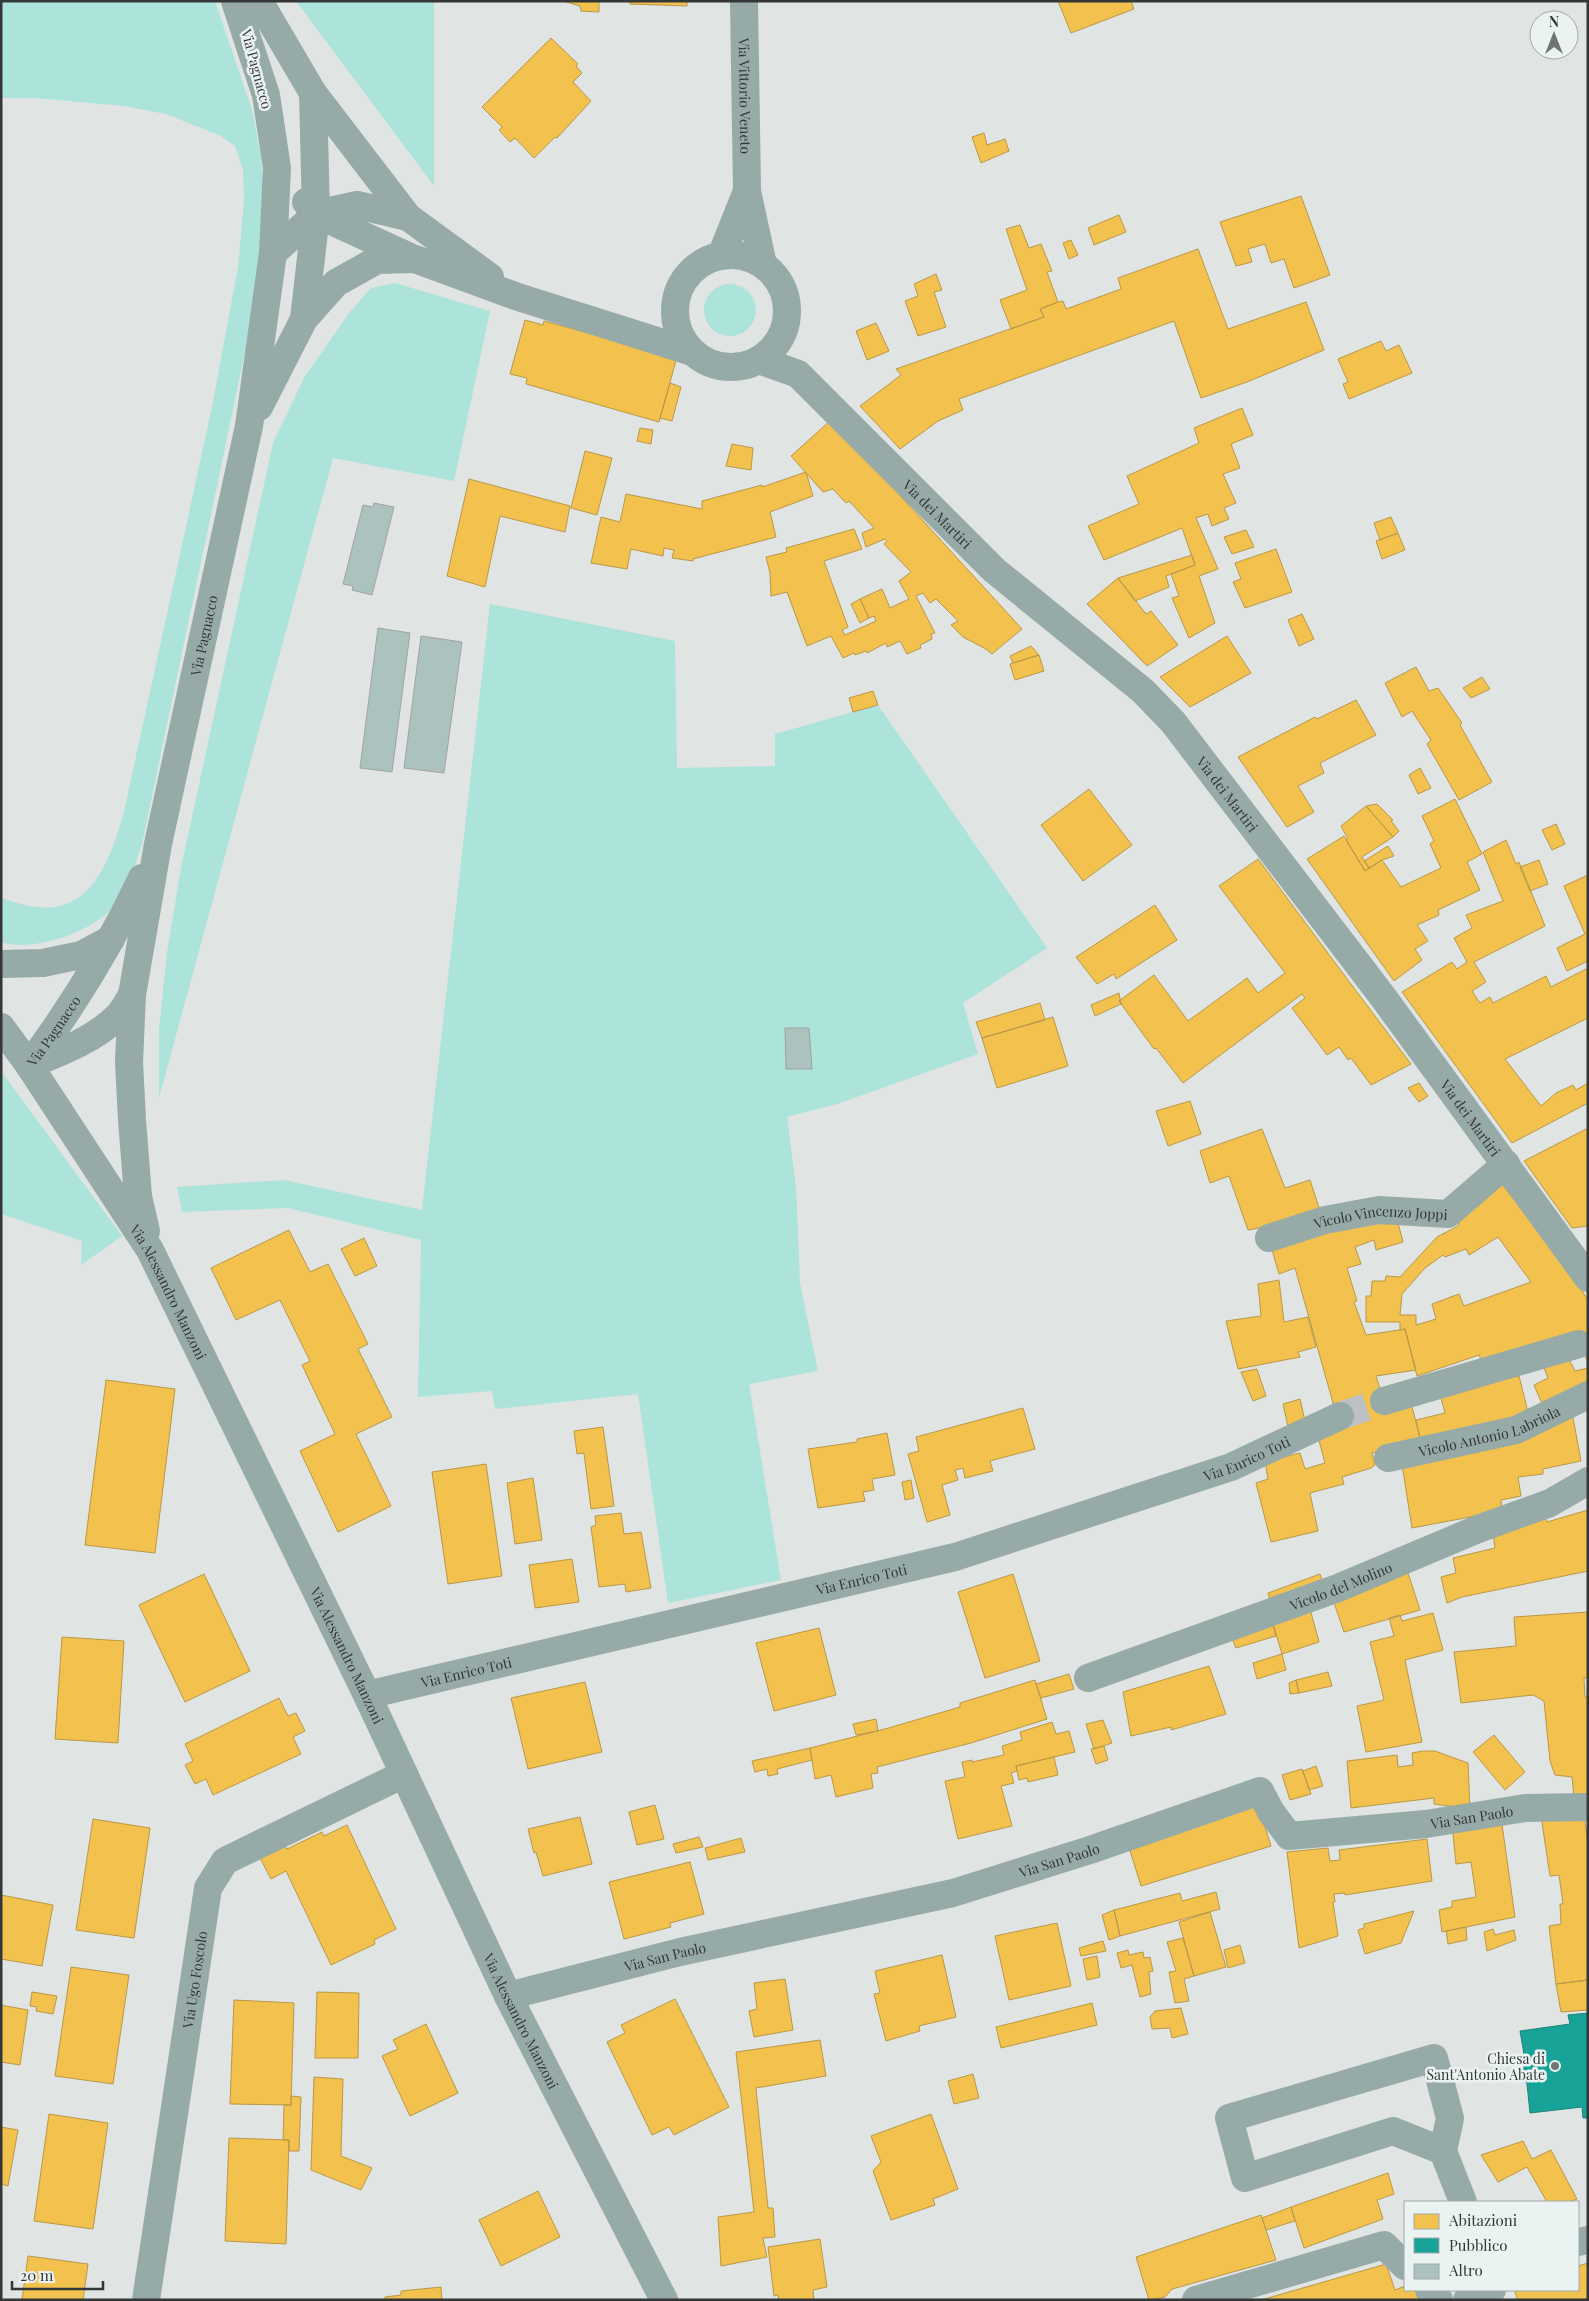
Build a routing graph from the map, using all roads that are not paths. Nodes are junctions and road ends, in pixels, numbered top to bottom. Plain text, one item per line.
1 (236, 1) edge
2 (259, 1) edge
3 (744, 1) edge
4 (313, 93) junction
5 (277, 168) junction
6 (747, 192) junction
7 (316, 214) junction
8 (408, 217) junction
9 (273, 254) junction
10 (720, 256) junction
11 (415, 259) junction
12 (763, 265) junction
13 (515, 296) junction
14 (677, 296) junction
15 (304, 319) junction
16 (620, 329) junction
17 (784, 332) junction
18 (692, 352) junction
19 (760, 360) junction
20 (798, 374) junction
21 (249, 426) junction
22 (158, 844) junction
23 (111, 939) junction
24 (1, 964) edge
25 (132, 996) junction
26 (1, 1027) edge
27 (29, 1065) junction
28 (1506, 1164) junction
29 (1269, 1238) dead end
30 (150, 1250) junction
31 (1583, 1262) edge
32 (1579, 1344) dead end
33 (1588, 1395) edge
34 (1384, 1401) tunnel mouth
35 (1340, 1416) tunnel mouth
36 (1388, 1458) dead end
37 (1588, 1481) edge
38 (1088, 1678) dead end
39 (367, 1695) junction
40 (404, 1774) junction
41 (1588, 1807) edge
42 (508, 1996) junction
43 (1443, 2152) junction
44 (1463, 2201) edge
45 (1404, 2265) edge
46 (1490, 2291) edge
47 (146, 2300) edge
48 (664, 2300) edge
49 (1196, 2300) edge
50 (1467, 2300) edge

1 - 5 street, Via Pagnacco
2 - 4 street, Via Pagnacco
3 - 6 street, Via Vittorio Veneto
4 - 7 street, Via Pagnacco
4 - 8 street, Via Pagnacco
5 - 7 street, Via Pagnacco
5 - 9 street, Via Pagnacco
6 - 10 street, Via Vittorio Veneto
6 - 12 street, Via Vittorio Veneto
7 - 8 street, Via Pagnacco
7 - 9 street
7 - 11 street, Via Pagnacco
7 - 15 street, Via Pagnacco
8 - 13 street, Via Pagnacco
9 - 21 street, Via Pagnacco
10 - 12 street
10 - 14 street
11 - 13 street, Via Pagnacco
11 - 15 street, Via Pagnacco
12 - 17 street
13 - 16 street, Via Pagnacco
14 - 16 street
14 - 18 street
15 - 21 street, Via Pagnacco
16 - 18 street, Via Pagnacco
17 - 19 street
17 - 20 street, Via dei Martiri
18 - 19 street
19 - 20 street, Via dei Martiri
20 - 28 street, Via dei Martiri
21 - 22 street, Via Pagnacco
22 - 23 street, Via Pagnacco
22 - 25 street, Via Pagnacco
23 - 24 street
23 - 27 street, Via Pagnacco
25 - 27 street, Via Pagnacco
25 - 30 street, Via Pagnacco
26 - 27 street, Via Alessandro Manzoni
27 - 30 street, Via Alessandro Manzoni
28 - 29 street, Vicolo Vincenzo Joppi
28 - 31 street, Via dei Martiri
30 - 39 street, Via Alessandro Manzoni
32 - 34 street
33 - 36 street, Vicolo Antonio Labriola
35 - 39 street, Via Enrico Toti
37 - 38 street, Vicolo del Molino
39 - 40 street, Via Alessandro Manzoni
40 - 42 street, Via Alessandro Manzoni
40 - 47 street, Via Ugo Foscolo
41 - 42 street, Via San Paolo
42 - 48 street, Via Alessandro Manzoni
43 - 43 street
43 - 44 street
45 - 49 street
46 - 50 street

